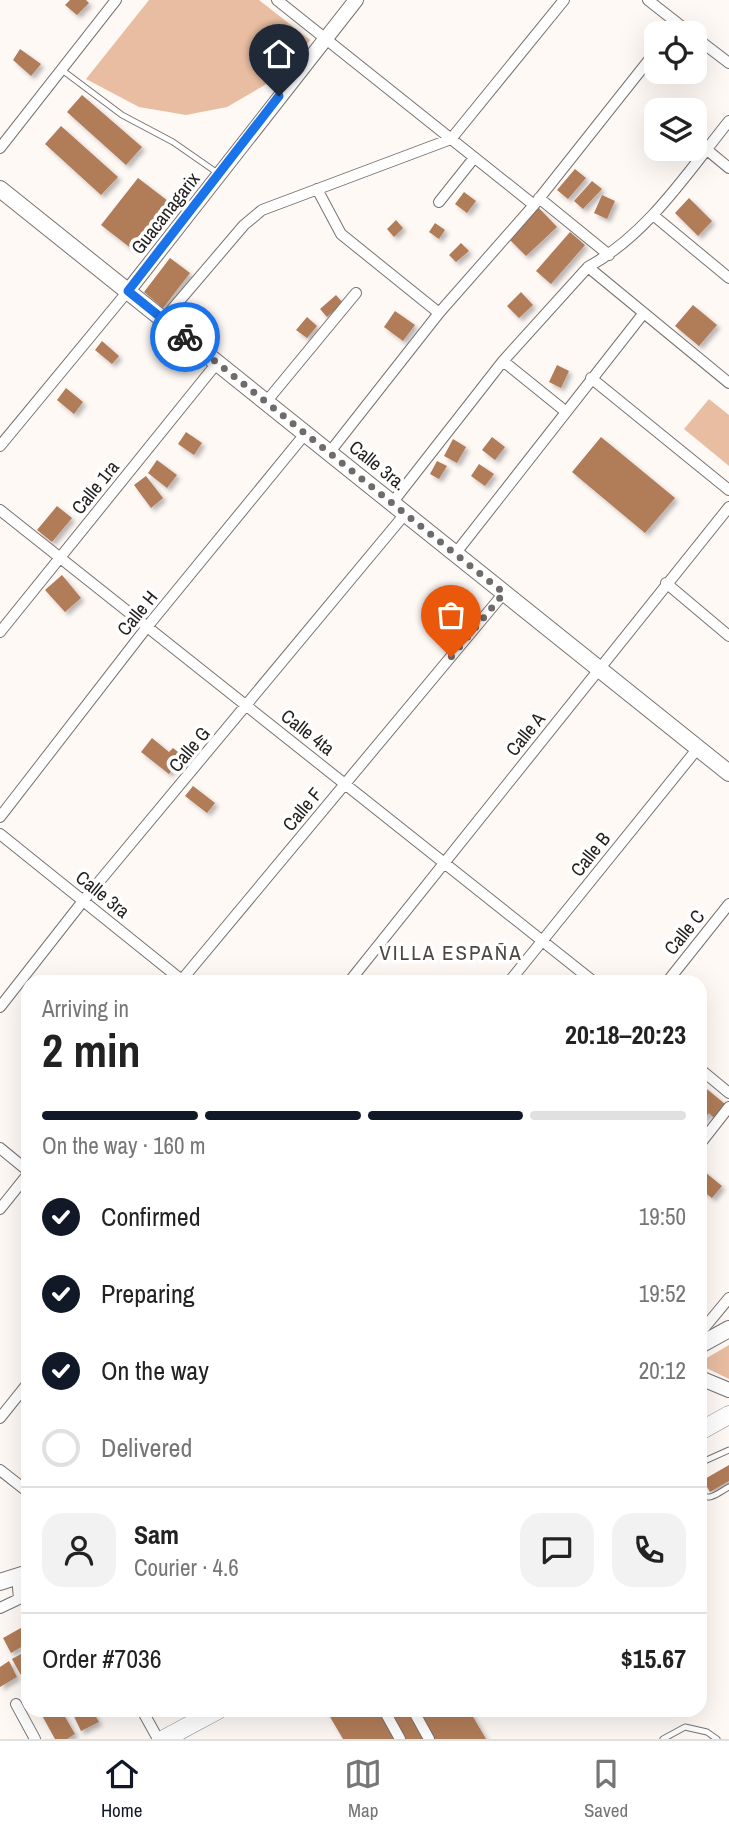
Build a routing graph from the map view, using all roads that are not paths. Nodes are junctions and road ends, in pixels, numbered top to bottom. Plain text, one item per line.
1 (116, 0) edge
2 (277, 0) edge
3 (356, 0) edge
4 (564, 0) edge
5 (648, 0) edge
6 (675, 21) edge
7 (325, 38) junction
8 (707, 46) edge
9 (729, 63) edge
10 (644, 66) edge
11 (62, 69) junction
12 (729, 121) edge
13 (451, 139) junction
14 (0, 148) edge
15 (707, 148) edge
16 (707, 150) edge
17 (474, 158) junction
18 (696, 161) edge
19 (729, 168) edge
20 (219, 174) junction
21 (0, 189) edge
22 (317, 189) junction
23 (439, 202) dead end
24 (537, 202) junction
25 (653, 215) junction
26 (609, 255) junction
27 (588, 267) junction
28 (729, 278) edge
29 (128, 291) junction
30 (356, 293) dead end
31 (439, 313) junction
32 (643, 314) junction
33 (163, 320) junction
34 (503, 361) junction
35 (217, 363) junction
36 (591, 378) junction
37 (729, 383) edge
38 (266, 402) junction
39 (565, 411) junction
40 (305, 434) junction
41 (1, 445) edge
42 (329, 453) junction
43 (729, 490) edge
44 (392, 503) junction
45 (729, 508) edge
46 (0, 510) edge
47 (405, 514) junction
48 (455, 554) junction
49 (60, 558) junction
50 (666, 583) junction
51 (504, 593) junction
52 (148, 627) junction
53 (0, 632) edge
54 (729, 634) edge
55 (599, 670) junction
56 (247, 706) junction
57 (698, 748) junction
58 (729, 774) edge
59 (346, 785) junction
60 (0, 817) edge
61 (0, 834) edge
62 (444, 863) junction
63 (83, 901) junction
64 (729, 904) edge
65 (542, 941) junction
66 (25, 975) edge
67 (175, 975) edge
68 (187, 975) edge
69 (355, 975) edge
70 (515, 975) edge
71 (585, 975) edge
72 (673, 975) edge
73 (21, 980) edge
74 (0, 1007) edge
75 (707, 1075) edge
76 (729, 1093) edge
77 (729, 1107) edge
78 (707, 1135) edge
79 (0, 1149) edge
80 (21, 1166) edge
81 (21, 1181) edge
82 (0, 1209) edge
83 (729, 1298) edge
84 (707, 1325) edge
85 (729, 1329) edge
86 (707, 1341) edge
87 (707, 1381) edge
88 (729, 1390) edge
89 (21, 1392) edge
90 (729, 1415) edge
91 (0, 1418) edge
92 (707, 1427) edge
93 (729, 1450) edge
94 (707, 1460) edge
95 (0, 1469) edge
96 (21, 1486) edge
97 (729, 1487) edge
98 (707, 1497) edge
99 (21, 1574) edge
100 (0, 1582) edge
101 (21, 1582) edge
102 (0, 1608) edge
103 (16, 1704) dead end
104 (21, 1713) edge
105 (23, 1717) edge
106 (146, 1717) edge
107 (206, 1717) edge
108 (388, 1717) edge
109 (417, 1717) edge
110 (35, 1739) edge
111 (158, 1739) edge
112 (164, 1739) edge
113 (400, 1739) edge
114 (429, 1739) edge
115 (663, 1739) edge
116 (717, 1739) edge

1 - 11 street
2 - 7 street
3 - 7 street, Guacanagarix
4 - 13 street
5 - 6 street
7 - 13 street
7 - 20 street, Guacanagarix
8 - 9 street
10 - 24 street
11 - 14 street
11 - 20 lane
12 - 15 street
13 - 17 street
13 - 22 street
16 - 19 street
17 - 23 street
17 - 24 street
18 - 25 street
20 - 29 street, Guacanagarix
21 - 29 main road, Calle 3ra.
22 - 31 street
22 - 33 street
24 - 26 street
24 - 31 street
25 - 26 street
25 - 28 street
26 - 27 street
27 - 32 street
27 - 34 street
29 - 33 main road, Calle 3ra.
29 - 41 street, Guacanagarix
30 - 38 street
31 - 42 street
32 - 36 street
32 - 37 street
33 - 35 main road, Calle 3ra.
34 - 39 street
34 - 44 street
35 - 38 main road, Calle 3ra.
35 - 49 street, Calle 1ra
36 - 39 street
36 - 43 street
38 - 40 main road, Calle 3ra.
39 - 48 street
40 - 42 main road, Calle 3ra.
40 - 52 street, Calle H
42 - 44 main road, Calle 3ra.
44 - 47 main road, Calle 3ra.
45 - 50 street, Calle A
46 - 49 street, Calle 4ta
47 - 48 main road, Calle 3ra.
47 - 56 street, Calle G
48 - 51 main road, Calle 3ra.
49 - 52 street, Calle 4ta
49 - 53 street, Calle 1ra
50 - 54 street
50 - 55 street, Calle A
51 - 55 main road, Calle 3ra.
51 - 59 street, Calle F
52 - 56 street, Calle 4ta
52 - 60 street, Calle H
55 - 57 main road, Calle 3ra.
55 - 62 street, Calle A
56 - 59 street, Calle 4ta
56 - 63 street, Calle G
57 - 58 main road, Calle 3ra.
57 - 65 street, Calle B
59 - 62 street, Calle 4ta
59 - 68 street, Calle F
61 - 63 street, Calle 3ra
62 - 65 street, Calle 4ta
62 - 69 street, Calle A
63 - 66 street, Calle G
63 - 67 street, Calle 3ra
64 - 72 street, Calle C
65 - 70 street, Calle B
65 - 71 street, Calle 4ta
73 - 74 street, Calle G
75 - 76 street
77 - 78 street
79 - 80 street
81 - 82 street
83 - 84 street
85 - 86 main road
87 - 88 street
89 - 91 street
90 - 92 main road
93 - 94 lane
95 - 96 street
97 - 98 lane
99 - 100 main road
101 - 102 street
103 - 104 street
105 - 110 street
106 - 111 street
107 - 112 main road
108 - 113 street
109 - 114 street
115 - 116 lane

